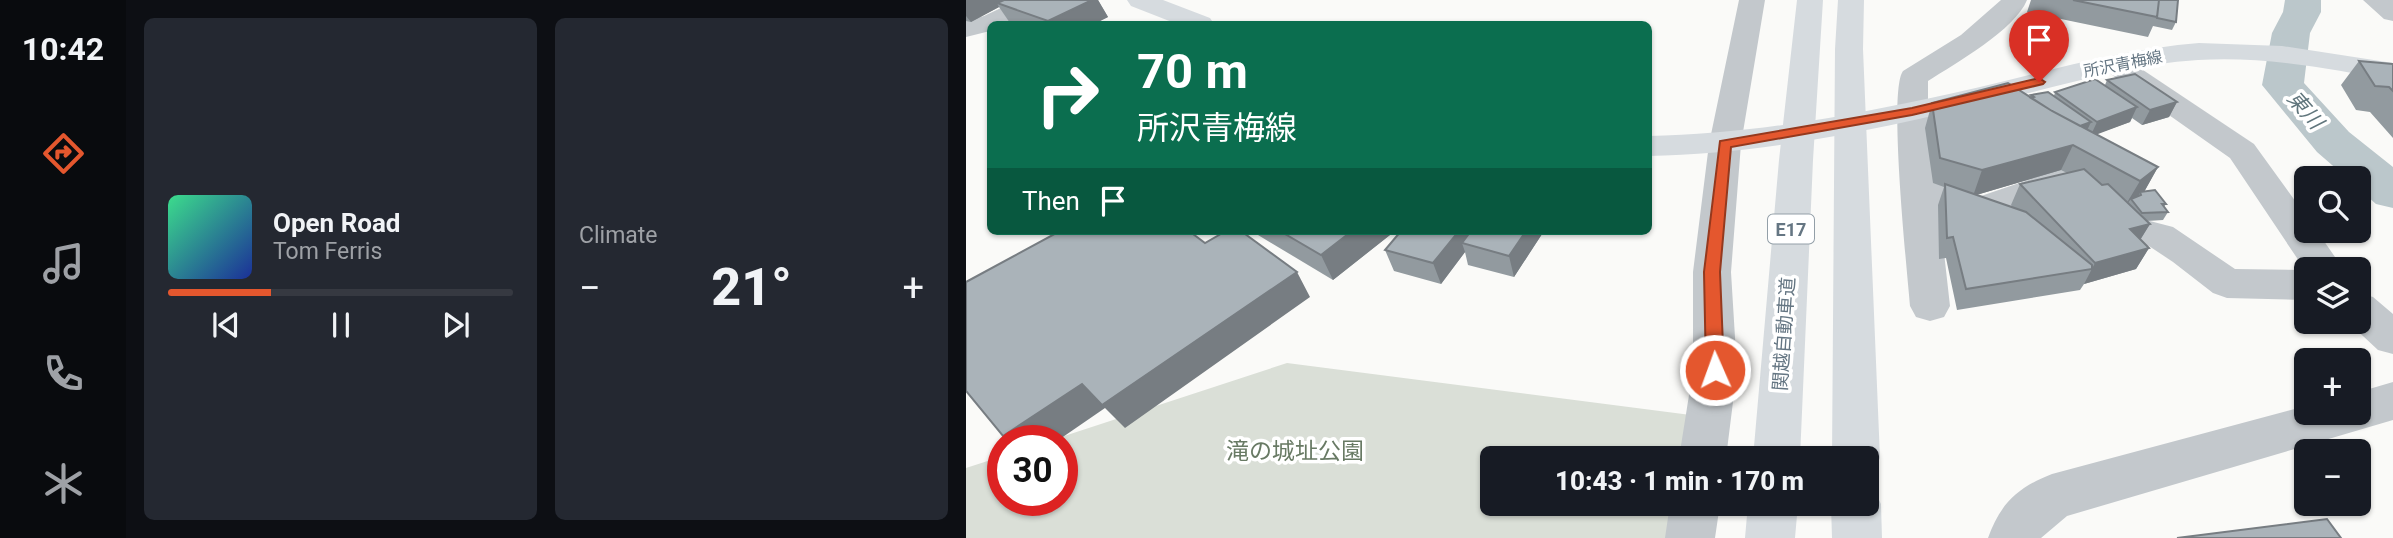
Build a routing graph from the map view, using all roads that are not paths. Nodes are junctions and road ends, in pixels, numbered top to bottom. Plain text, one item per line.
1 (1039, 0) edge
2 (1140, 0) edge
3 (1752, 0) edge
4 (1810, 0) edge
5 (1851, 0) edge
6 (2014, 0) edge
7 (2376, 0) edge
8 (2393, 13) edge
9 (996, 21) edge
10 (1192, 21) edge
11 (987, 24) edge
12 (966, 29) edge
13 (2115, 64) junction
14 (2393, 72) edge
15 (1907, 112) junction
16 (1739, 142) junction
17 (1652, 146) edge
18 (1918, 189) junction
19 (2316, 257) edge
20 (2294, 285) edge
21 (1930, 306) dead end
22 (2371, 319) edge
23 (2393, 338) edge
24 (2393, 401) edge
25 (2371, 407) edge
26 (2308, 425) edge
27 (1704, 446) edge
28 (1777, 446) edge
29 (1856, 446) edge
30 (1693, 516) edge
31 (1772, 516) edge
32 (1856, 516) edge
33 (1690, 538) edge
34 (1770, 538) edge
35 (1857, 538) edge
36 (2013, 538) edge

1 - 9 street
2 - 10 main road
3 - 16 street
4 - 28 main road, 関越自動車道 / E17
5 - 29 main road
6 - 15 street
7 - 8 street
11 - 12 street
13 - 14 main road, 所沢青梅線
13 - 15 main road, 所沢青梅線
13 - 19 street
15 - 16 main road, 所沢青梅線
15 - 18 street
16 - 17 main road, 所沢青梅線
16 - 27 street
18 - 20 street
18 - 21 street
22 - 23 street
24 - 25 street
26 - 36 street
30 - 33 street
31 - 34 main road
32 - 35 main road

